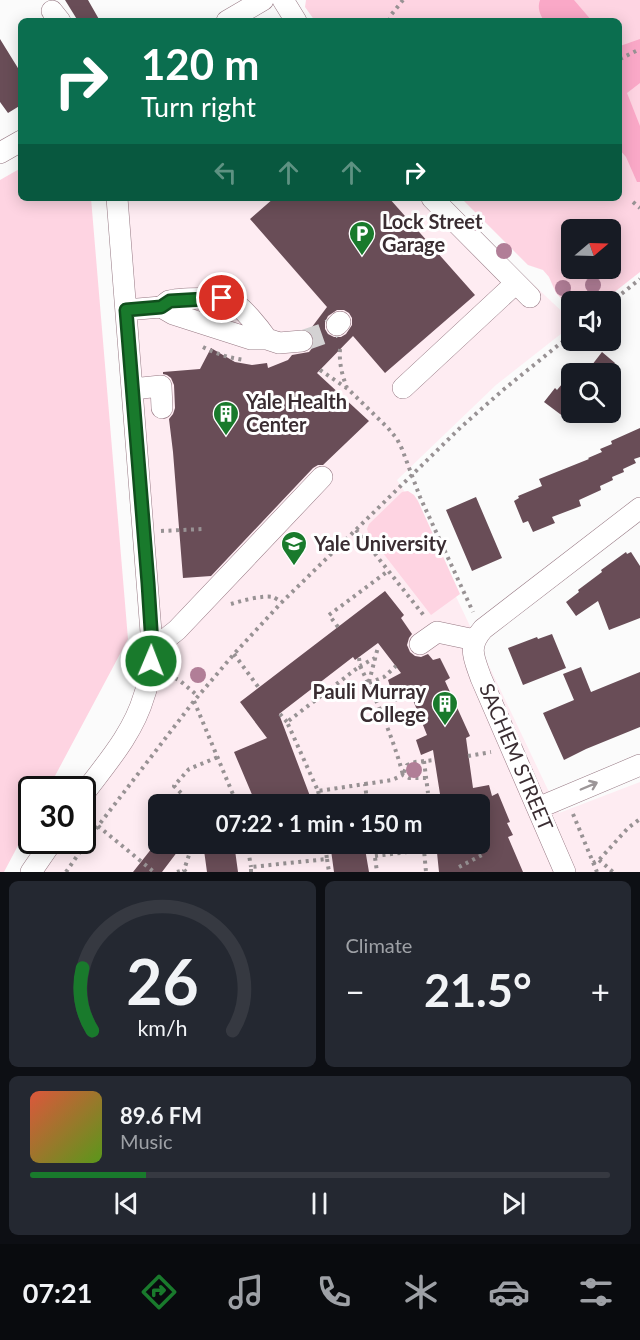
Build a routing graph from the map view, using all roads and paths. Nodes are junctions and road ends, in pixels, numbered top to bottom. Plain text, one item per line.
1 (263, 0) edge
2 (283, 0) edge
3 (403, 0) edge
4 (233, 18) edge
5 (294, 18) edge
6 (390, 18) edge
7 (640, 49) edge
8 (622, 58) edge
9 (18, 143) edge
10 (0, 153) edge
11 (117, 201) edge
12 (435, 201) edge
13 (633, 202) dead end
14 (640, 208) edge
15 (640, 279) edge
16 (621, 294) edge
17 (161, 307) junction
18 (126, 310) junction
19 (267, 339) junction
20 (302, 341) tunnel mouth
21 (561, 343) edge
22 (340, 349) dead end
23 (320, 370) dead end
24 (403, 388) dead end
25 (132, 389) junction
26 (348, 389) junction
27 (162, 408) dead end
28 (412, 476) junction
29 (322, 477) dead end
30 (640, 508) edge
31 (202, 529) dead end
32 (356, 530) junction
33 (158, 531) dead end
34 (388, 571) junction
35 (282, 602) junction
36 (226, 606) dead end
37 (473, 613) dead end
38 (338, 627) dead end
39 (429, 638) joint
40 (475, 640) junction
41 (152, 645) junction
42 (378, 647) dead end
43 (234, 654) junction
44 (359, 658) dead end
45 (375, 658) junction
46 (360, 666) junction
47 (396, 666) dead end
48 (157, 674) junction
49 (368, 683) junction
50 (259, 688) dead end
51 (198, 696) junction
52 (194, 701) junction
53 (280, 714) dead end
54 (287, 722) junction
55 (490, 752) dead end
56 (468, 756) dead end
57 (218, 758) junction
58 (435, 760) dead end
59 (424, 761) junction
60 (640, 765) edge
61 (403, 775) junction
62 (96, 777) edge
63 (426, 778) junction
64 (365, 784) junction
65 (318, 791) junction
66 (181, 793) dead end
67 (428, 793) dead end
68 (233, 794) edge
69 (319, 794) edge
70 (366, 794) edge
71 (538, 808) junction
72 (573, 815) dead end
73 (640, 819) edge
74 (98, 826) junction
75 (43, 854) edge
76 (190, 854) edge
77 (249, 854) edge
78 (326, 854) edge
79 (482, 855) dead end
80 (375, 856) joint
81 (327, 859) junction
82 (599, 860) junction
83 (593, 863) junction
84 (459, 867) dead end
85 (251, 869) edge
86 (185, 871) edge
87 (31, 872) edge
88 (66, 872) edge
89 (154, 872) edge
90 (177, 872) edge
91 (328, 872) edge
92 (377, 872) edge
93 (426, 872) edge
94 (565, 872) edge
95 (597, 872) edge
96 (613, 872) edge

1 - 4 street
2 - 5 street
3 - 6 path
7 - 8 path
9 - 10 street
11 - 18 street
12 - 24 street
13 - 14 path
15 - 16 path
17 - 18 street
17 - 19 street
17 - 19 street
18 - 25 street
19 - 20 street
21 - 28 path
22 - 26 path
23 - 26 path
25 - 27 street
25 - 41 street
26 - 28 path
28 - 32 path
28 - 37 path
29 - 41 street
30 - 40 street
31 - 33 path
32 - 34 path
32 - 35 path
34 - 38 path
34 - 39 path
35 - 36 path
35 - 43 path
39 - 40 street
40 - 71 street, SACHEM STREET
41 - 48 street
42 - 45 path
43 - 50 path
43 - 51 path
44 - 46 path
45 - 46 path
45 - 49 path
46 - 49 path
46 - 54 path
47 - 49 path
48 - 51 path
48 - 62 street
49 - 61 path
51 - 52 path
52 - 57 path
52 - 74 path
53 - 54 path
54 - 65 path
55 - 56 path
57 - 66 path
57 - 68 path
58 - 59 path
59 - 61 path
59 - 63 path
71 -> 60 street
61 - 63 path
61 - 64 path
63 - 67 path
64 - 65 path
64 - 70 path
65 - 69 path
71 - 94 street, SACHEM STREET
72 - 83 path
73 - 82 path
74 - 88 path
74 - 89 path
75 - 87 street
76 - 86 path
77 - 85 path
78 - 81 path
79 - 84 path
80 - 92 path
80 - 93 path
81 - 85 path
81 - 91 path
82 - 83 path
82 - 96 path
83 - 95 path
86 - 90 path

